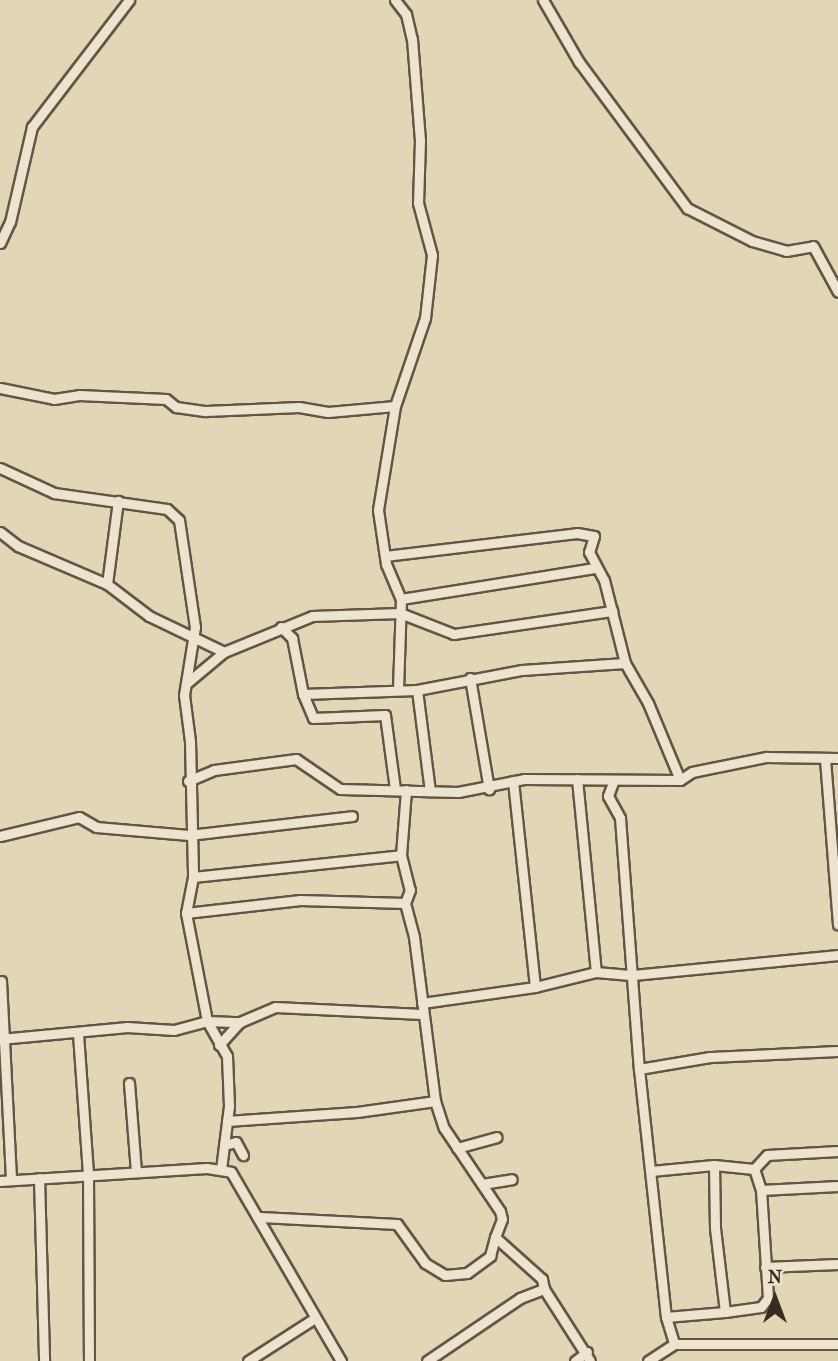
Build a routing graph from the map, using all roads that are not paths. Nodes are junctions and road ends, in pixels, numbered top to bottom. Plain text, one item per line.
1 (129, 0) edge
2 (395, 0) edge
3 (543, 0) edge
4 (0, 243) edge
5 (838, 292) edge
6 (0, 388) edge
7 (395, 406) junction
8 (0, 468) edge
9 (118, 500) junction
10 (0, 532) edge
11 (384, 556) junction
12 (595, 568) junction
13 (107, 584) junction
14 (401, 599) junction
15 (612, 611) junction
16 (400, 613) junction
17 (281, 626) junction
18 (192, 636) junction
19 (223, 652) junction
20 (625, 663) junction
21 (470, 678) junction
22 (188, 682) junction
23 (398, 689) junction
24 (417, 690) junction
25 (303, 694) junction
26 (838, 758) edge
27 (825, 759) junction
28 (577, 779) junction
29 (614, 780) junction
30 (680, 780) junction
31 (188, 781) junction
32 (513, 781) junction
33 (395, 789) junction
34 (489, 789) junction
35 (406, 790) junction
36 (430, 791) junction
37 (352, 816) dead end
38 (189, 835) junction
39 (0, 836) edge
40 (401, 855) junction
41 (192, 877) junction
42 (405, 903) junction
43 (186, 913) junction
44 (838, 924) edge
45 (838, 955) edge
46 (596, 972) junction
47 (633, 975) junction
48 (1, 981) edge
49 (535, 987) junction
50 (422, 1003) junction
51 (422, 1014) junction
52 (207, 1021) junction
53 (240, 1022) junction
54 (78, 1034) junction
55 (2, 1038) edge
56 (219, 1045) junction
57 (838, 1051) edge
58 (639, 1069) junction
59 (130, 1083) dead end
60 (435, 1101) junction
61 (227, 1121) junction
62 (497, 1137) dead end
63 (224, 1145) junction
64 (457, 1148) junction
65 (838, 1151) edge
66 (243, 1155) dead end
67 (714, 1165) junction
68 (221, 1169) junction
69 (754, 1169) junction
70 (651, 1171) junction
71 (136, 1172) junction
72 (88, 1175) junction
73 (38, 1178) junction
74 (512, 1179) dead end
75 (11, 1180) junction
76 (0, 1181) edge
77 (482, 1184) junction
78 (838, 1186) edge
79 (761, 1190) junction
80 (260, 1217) junction
81 (495, 1237) junction
82 (838, 1264) edge
83 (765, 1267) junction
84 (544, 1289) junction
85 (725, 1312) junction
86 (666, 1317) junction
87 (314, 1318) junction
88 (674, 1344) junction
89 (838, 1344) edge
90 (588, 1357) edge
91 (44, 1361) edge
92 (89, 1361) edge
93 (248, 1361) edge
94 (341, 1361) edge
95 (427, 1361) edge
96 (575, 1361) edge
97 (648, 1361) edge

1 - 4 street
2 - 7 street
3 - 5 street
6 - 7 street
7 - 11 street
8 - 9 street
9 - 13 street
9 - 18 street
10 - 13 street
11 - 12 street
11 - 14 street
12 - 14 street
12 - 15 street
13 - 18 street
14 - 16 street
15 - 16 street
15 - 20 street
16 - 17 street
16 - 23 street
17 - 19 street
17 - 25 street
18 - 19 street
18 - 22 street
19 - 22 street
20 - 21 street
20 - 30 street
21 - 24 street
21 - 34 street
22 - 31 street
23 - 24 street
23 - 25 street
24 - 36 street
25 - 33 street
26 - 27 street
27 - 30 street
27 - 44 street
28 - 29 street
28 - 32 street
28 - 46 street
29 - 30 street
29 - 47 street
31 - 33 street
31 - 38 street
32 - 34 street
32 - 49 street
33 - 35 street
34 - 36 street
35 - 36 street
35 - 40 street
37 - 38 street
38 - 39 street
38 - 41 street
40 - 41 street
40 - 42 street
41 - 43 street
42 - 43 street
42 - 50 street
43 - 52 street
45 - 47 street
46 - 47 street
46 - 49 street
47 - 58 street
48 - 55 street
49 - 50 street
50 - 51 street
51 - 53 street
51 - 60 street
52 - 53 street
52 - 54 street
52 - 56 street
53 - 56 street
54 - 55 street
54 - 72 street
55 - 75 street
56 - 61 street
57 - 58 street
58 - 70 street
59 - 71 street
60 - 61 street
60 - 64 street
61 - 63 street
62 - 64 street
63 - 66 street
63 - 68 street
64 - 77 street
65 - 69 street
67 - 69 street
67 - 70 street
67 - 85 street
68 - 71 street
68 - 80 street
69 - 79 street
70 - 86 street
71 - 72 street
72 - 73 street
72 - 92 street
73 - 75 street
73 - 91 street
74 - 77 street
75 - 76 street
77 - 81 street
78 - 79 street
79 - 83 street
80 - 81 street
80 - 87 street
81 - 84 street
82 - 83 street
83 - 85 street
84 - 90 street
84 - 95 street
85 - 86 street
86 - 88 street
87 - 93 street
87 - 94 street
88 - 89 street
88 - 97 street
90 - 96 street

